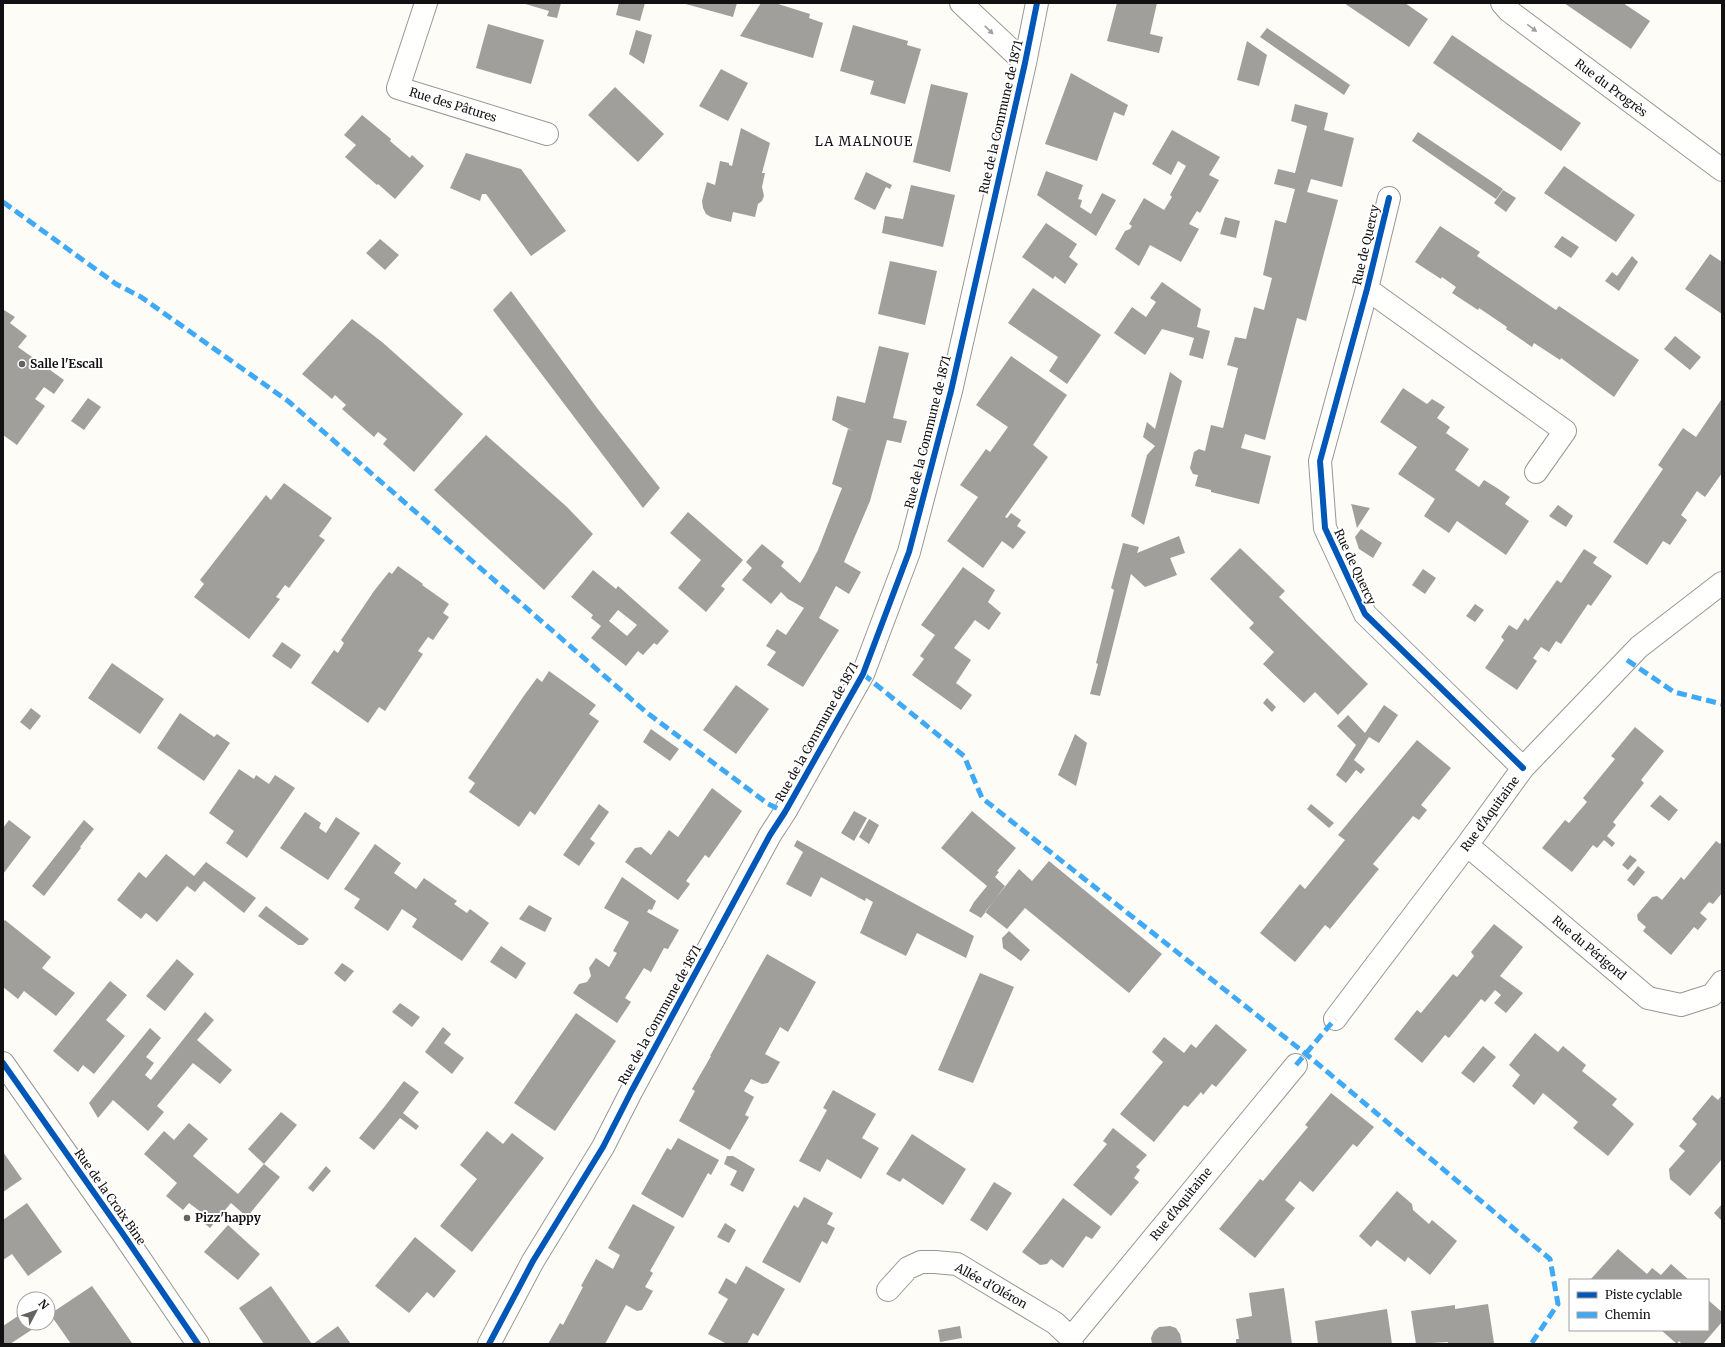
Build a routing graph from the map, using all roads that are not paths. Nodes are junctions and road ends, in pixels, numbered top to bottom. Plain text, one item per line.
1 (426, 3) edge
2 (961, 3) edge
3 (1037, 3) edge
4 (1502, 3) edge
5 (1025, 63) junction
6 (547, 134) dead end
7 (1722, 170) edge
8 (1389, 198) dead end
9 (1367, 289) junction
10 (1536, 472) dead end
11 (1722, 583) edge
12 (1523, 768) junction
13 (1467, 845) junction
14 (1722, 982) edge
15 (1335, 1019) dead end
16 (3, 1063) edge
17 (1296, 1065) dead end
18 (888, 1290) dead end
19 (1071, 1341) edge
20 (198, 1344) edge
21 (489, 1344) edge

1 - 6 street, Rue des Pâtures
2 -> 5 street
3 - 5 street, Rue de la Commune de 1871
4 -> 7 street, Rue du Progrès
5 - 21 street, Rue de la Commune de 1871
8 - 9 street, Rue de Quercy
9 - 10 street, Rue de Quercy
9 - 12 street, Rue de Quercy
11 - 12 street, Rue d'Aquitaine
12 - 13 street, Rue d'Aquitaine
13 - 14 street, Rue du Périgord
13 - 15 street, Rue d'Aquitaine
16 - 20 street, Rue de la Croix Bine
17 - 19 street, Rue d'Aquitaine
18 - 19 street, Allée d'Oléron

